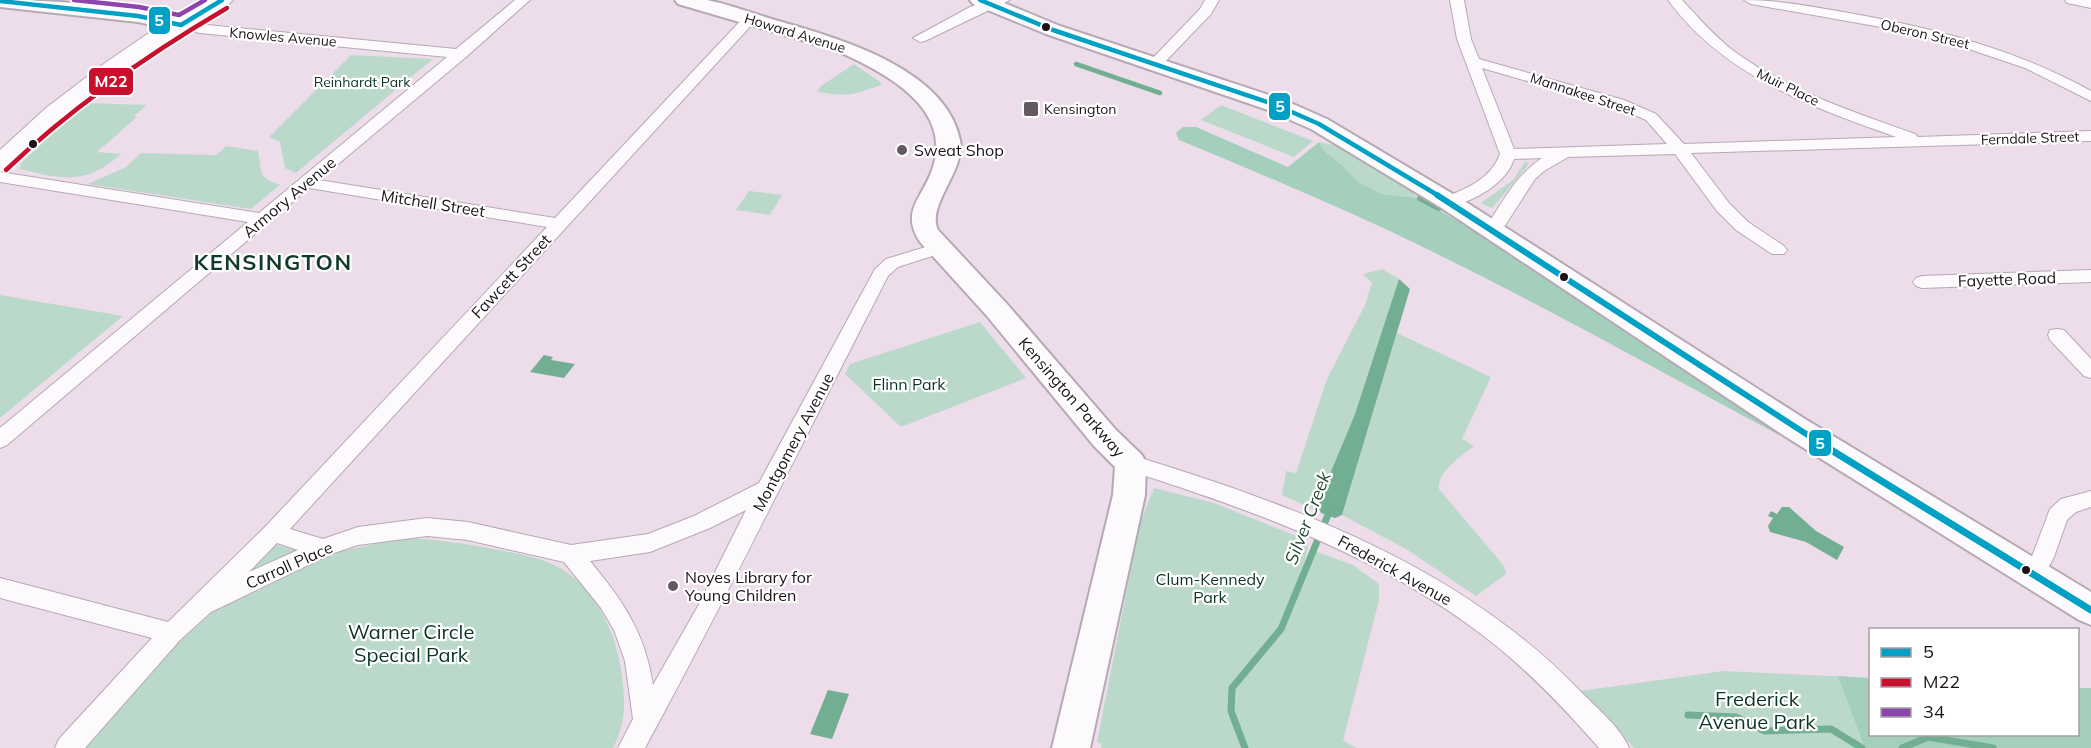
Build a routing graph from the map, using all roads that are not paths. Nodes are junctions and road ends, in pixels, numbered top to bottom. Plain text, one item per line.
1 (190, 0) edge
2 (222, 0) edge
3 (523, 0) edge
4 (685, 0) edge
5 (1212, 0) edge
6 (1457, 0) edge
7 (1675, 0) edge
8 (1751, 0) edge
9 (2072, 0) edge
10 (0, 1) edge
11 (991, 2) edge
12 (2091, 4) edge
13 (750, 19) junction
14 (157, 20) junction
15 (181, 25) junction
16 (920, 38) dead end
17 (460, 54) junction
18 (1473, 62) junction
19 (1155, 64) junction
20 (2091, 97) edge
21 (0, 134) edge
22 (2091, 136) edge
23 (1921, 141) junction
24 (1680, 149) junction
25 (1573, 152) junction
26 (1508, 154) junction
27 (0, 164) edge
28 (0, 177) edge
29 (306, 183) junction
30 (1449, 202) junction
31 (262, 219) junction
32 (560, 224) junction
33 (1492, 231) junction
34 (939, 248) junction
35 (1778, 250) dead end
36 (2091, 276) edge
37 (1922, 282) dead end
38 (2057, 335) dead end
39 (2091, 371) edge
40 (0, 440) edge
41 (1131, 463) junction
42 (767, 489) junction
43 (2091, 499) edge
44 (273, 533) junction
45 (323, 548) junction
46 (572, 554) junction
47 (2033, 574) junction
48 (0, 588) edge
49 (203, 605) junction
50 (2091, 610) edge
51 (172, 633) junction
52 (646, 720) junction
53 (68, 748) edge
54 (632, 748) edge
55 (1071, 748) edge
56 (1616, 748) edge

1 - 14 main road
2 - 15 main road
3 - 17 street, Armory Avenue
4 - 13 main road, Howard Avenue
5 - 19 street
6 - 18 street
7 - 23 street, Muir Place
8 - 20 street, Oberon Street
9 - 12 street
10 - 14 main road, Knowles Avenue
11 - 16 street
11 - 19 main road
13 - 32 street, Fawcett Street
13 - 34 main road, Howard Avenue
14 - 15 main road, Knowles Avenue
14 - 21 main road
15 - 17 street, Knowles Avenue
15 - 27 main road
17 - 29 street, Armory Avenue
18 - 24 street, Mannakee Street
18 - 26 street
19 - 30 main road
22 - 23 street, Ferndale Street
23 - 24 street, Ferndale Street
24 - 25 street, Ferndale Street
24 - 35 street, Mannakee Street
25 - 26 street, Ferndale Street
25 - 33 street, Ferndale Street
26 - 30 street
28 - 31 street
29 - 31 street, Armory Avenue
29 - 32 street, Mitchell Street
30 - 33 main road
31 - 40 street, Armory Avenue
32 - 44 street, Fawcett Street
33 - 47 main road
34 - 41 main road, Kensington Parkway
34 - 42 street, Montgomery Avenue
36 - 37 street, Fayette Road
38 - 39 street
41 - 55 main road, Kensington Parkway
41 - 56 street, Frederick Avenue
42 - 46 street, Carroll Place
42 - 52 street, Montgomery Avenue
43 - 47 street
44 - 45 street
44 - 49 street, Fawcett Street
45 - 46 street, Carroll Place
45 - 49 street, Carroll Place
46 - 52 street
47 - 50 main road
48 - 51 street
49 - 51 street, Carroll Place
51 - 53 street, Carroll Place
52 - 54 street, Montgomery Avenue

